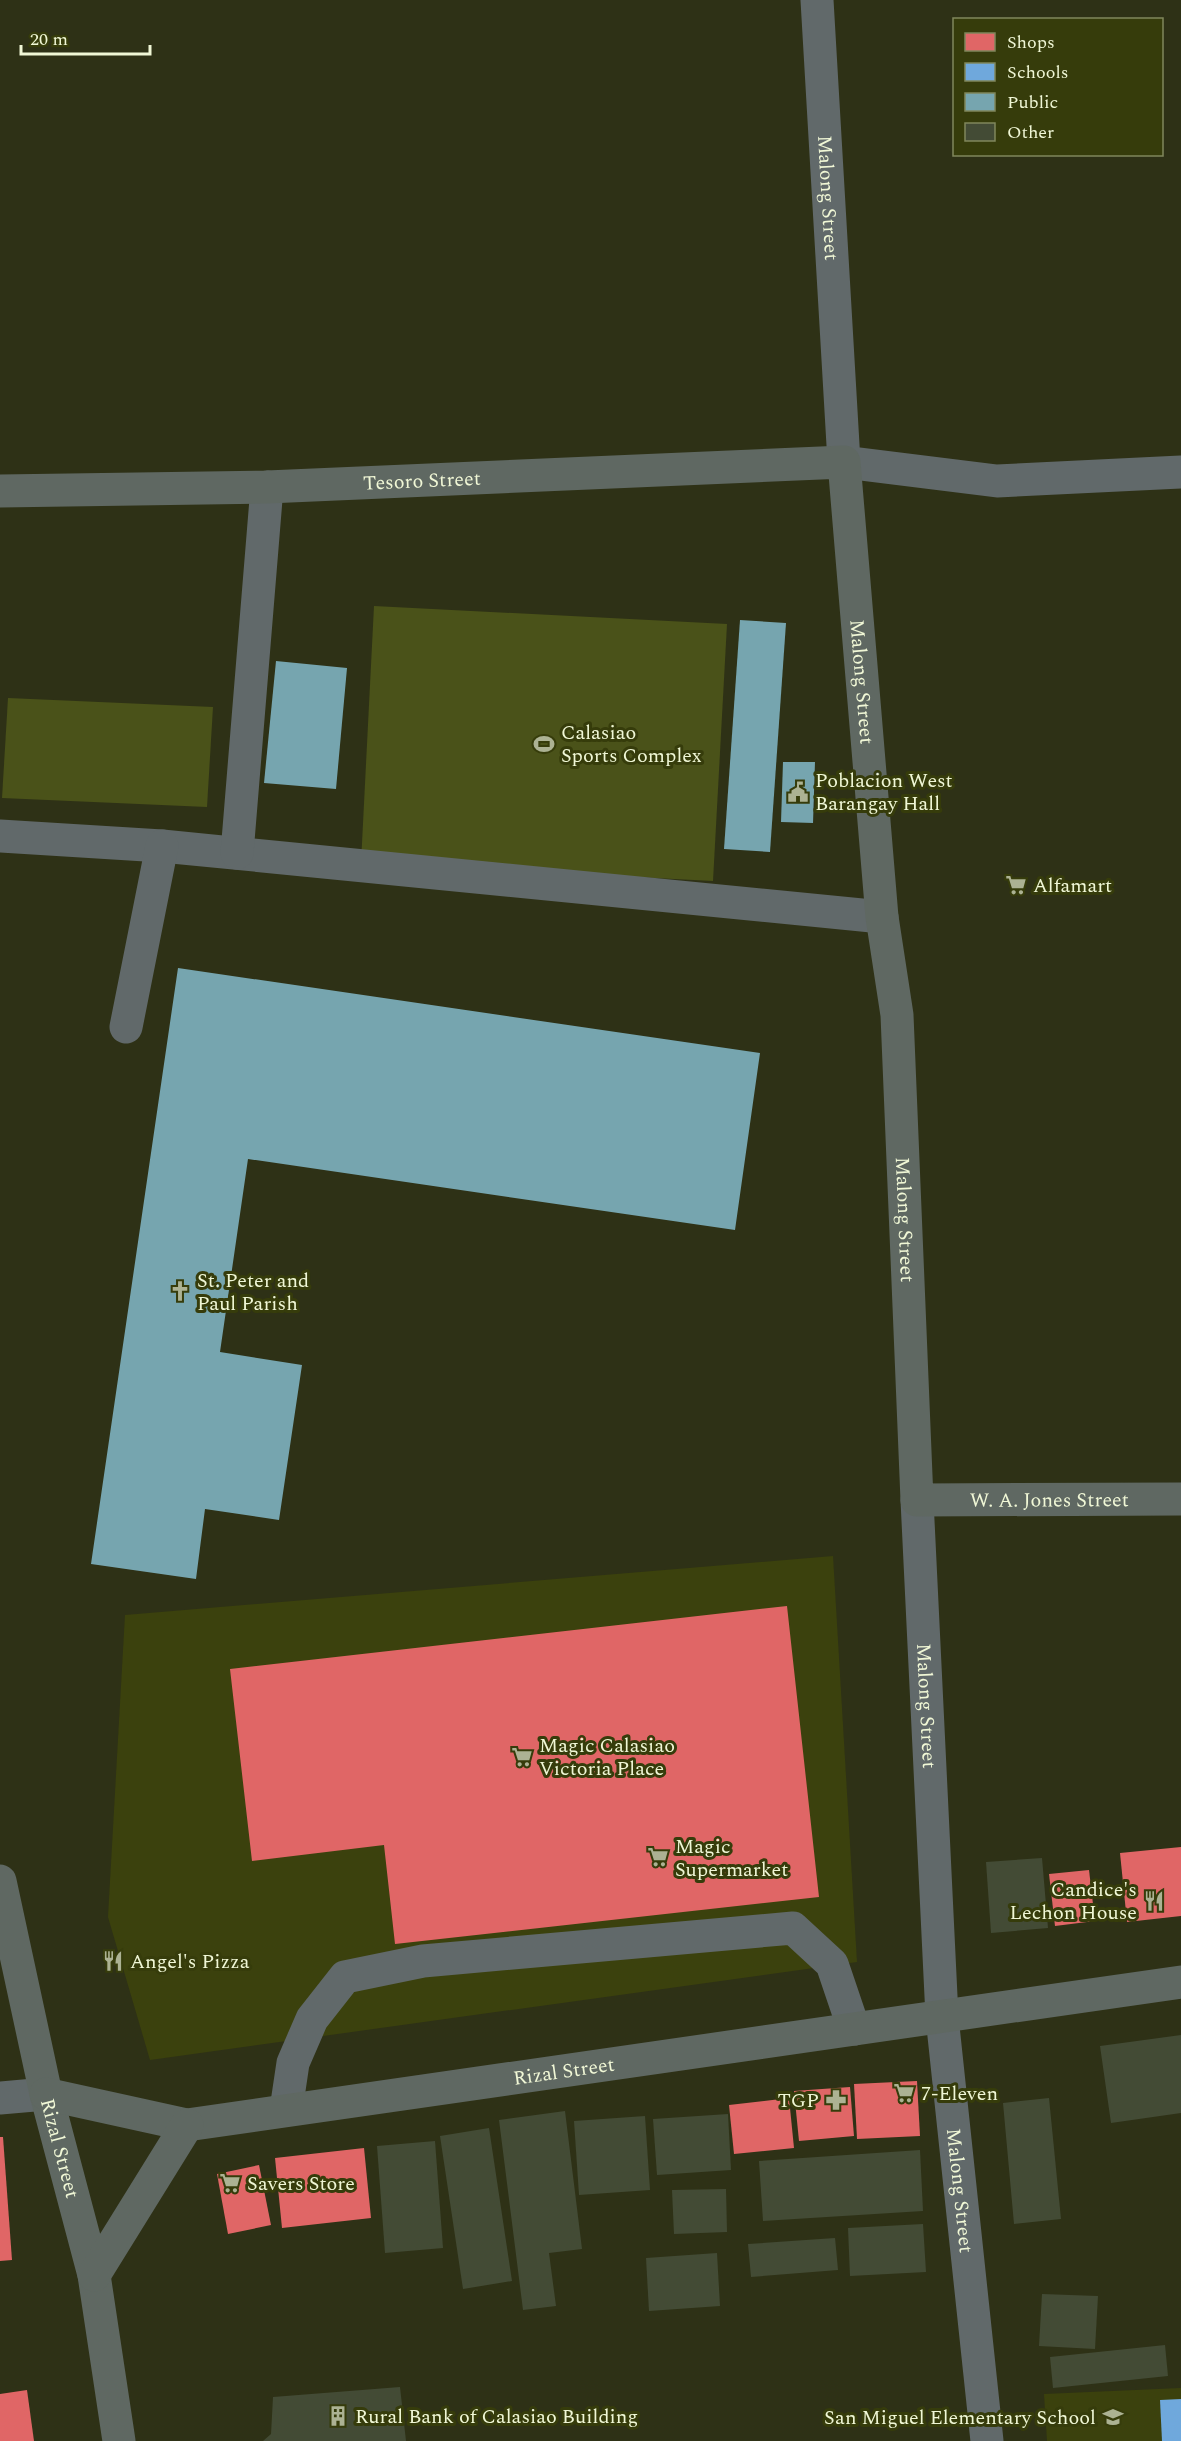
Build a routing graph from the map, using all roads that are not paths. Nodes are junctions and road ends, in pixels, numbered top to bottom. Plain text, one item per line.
1 (817, 0) edge
2 (844, 462) junction
3 (1181, 472) edge
4 (267, 487) junction
5 (0, 491) edge
6 (0, 836) edge
7 (162, 846) junction
8 (237, 853) junction
9 (882, 916) junction
10 (126, 1027) dead end
11 (1181, 1499) edge
12 (917, 1500) junction
13 (0, 1881) edge
14 (1181, 1983) edge
15 (942, 2017) junction
16 (854, 2029) junction
17 (46, 2094) junction
18 (0, 2098) edge
19 (286, 2110) junction
20 (187, 2125) junction
21 (94, 2275) junction
22 (119, 2441) edge
23 (987, 2441) edge

1 - 2 street, Malong Street
2 - 3 street
2 - 4 main road, Tesoro Street
2 - 9 main road, Malong Street
4 - 5 main road, Tesoro Street
4 - 8 street
6 - 7 street
7 - 8 street
7 - 10 street
8 - 9 street
9 - 12 main road, Malong Street
11 - 12 main road, W. A. Jones Street
12 - 15 street, Malong Street
13 - 17 main road
14 - 15 main road, Rizal Street
15 - 16 main road, Rizal Street
15 - 23 street, Malong Street
16 - 19 main road, Rizal Street
16 - 19 street
17 - 18 street
17 - 20 main road, Rizal Street
17 - 21 main road, Rizal Street
19 - 20 main road, Rizal Street
20 - 21 main road
21 - 22 main road, Rizal Street

